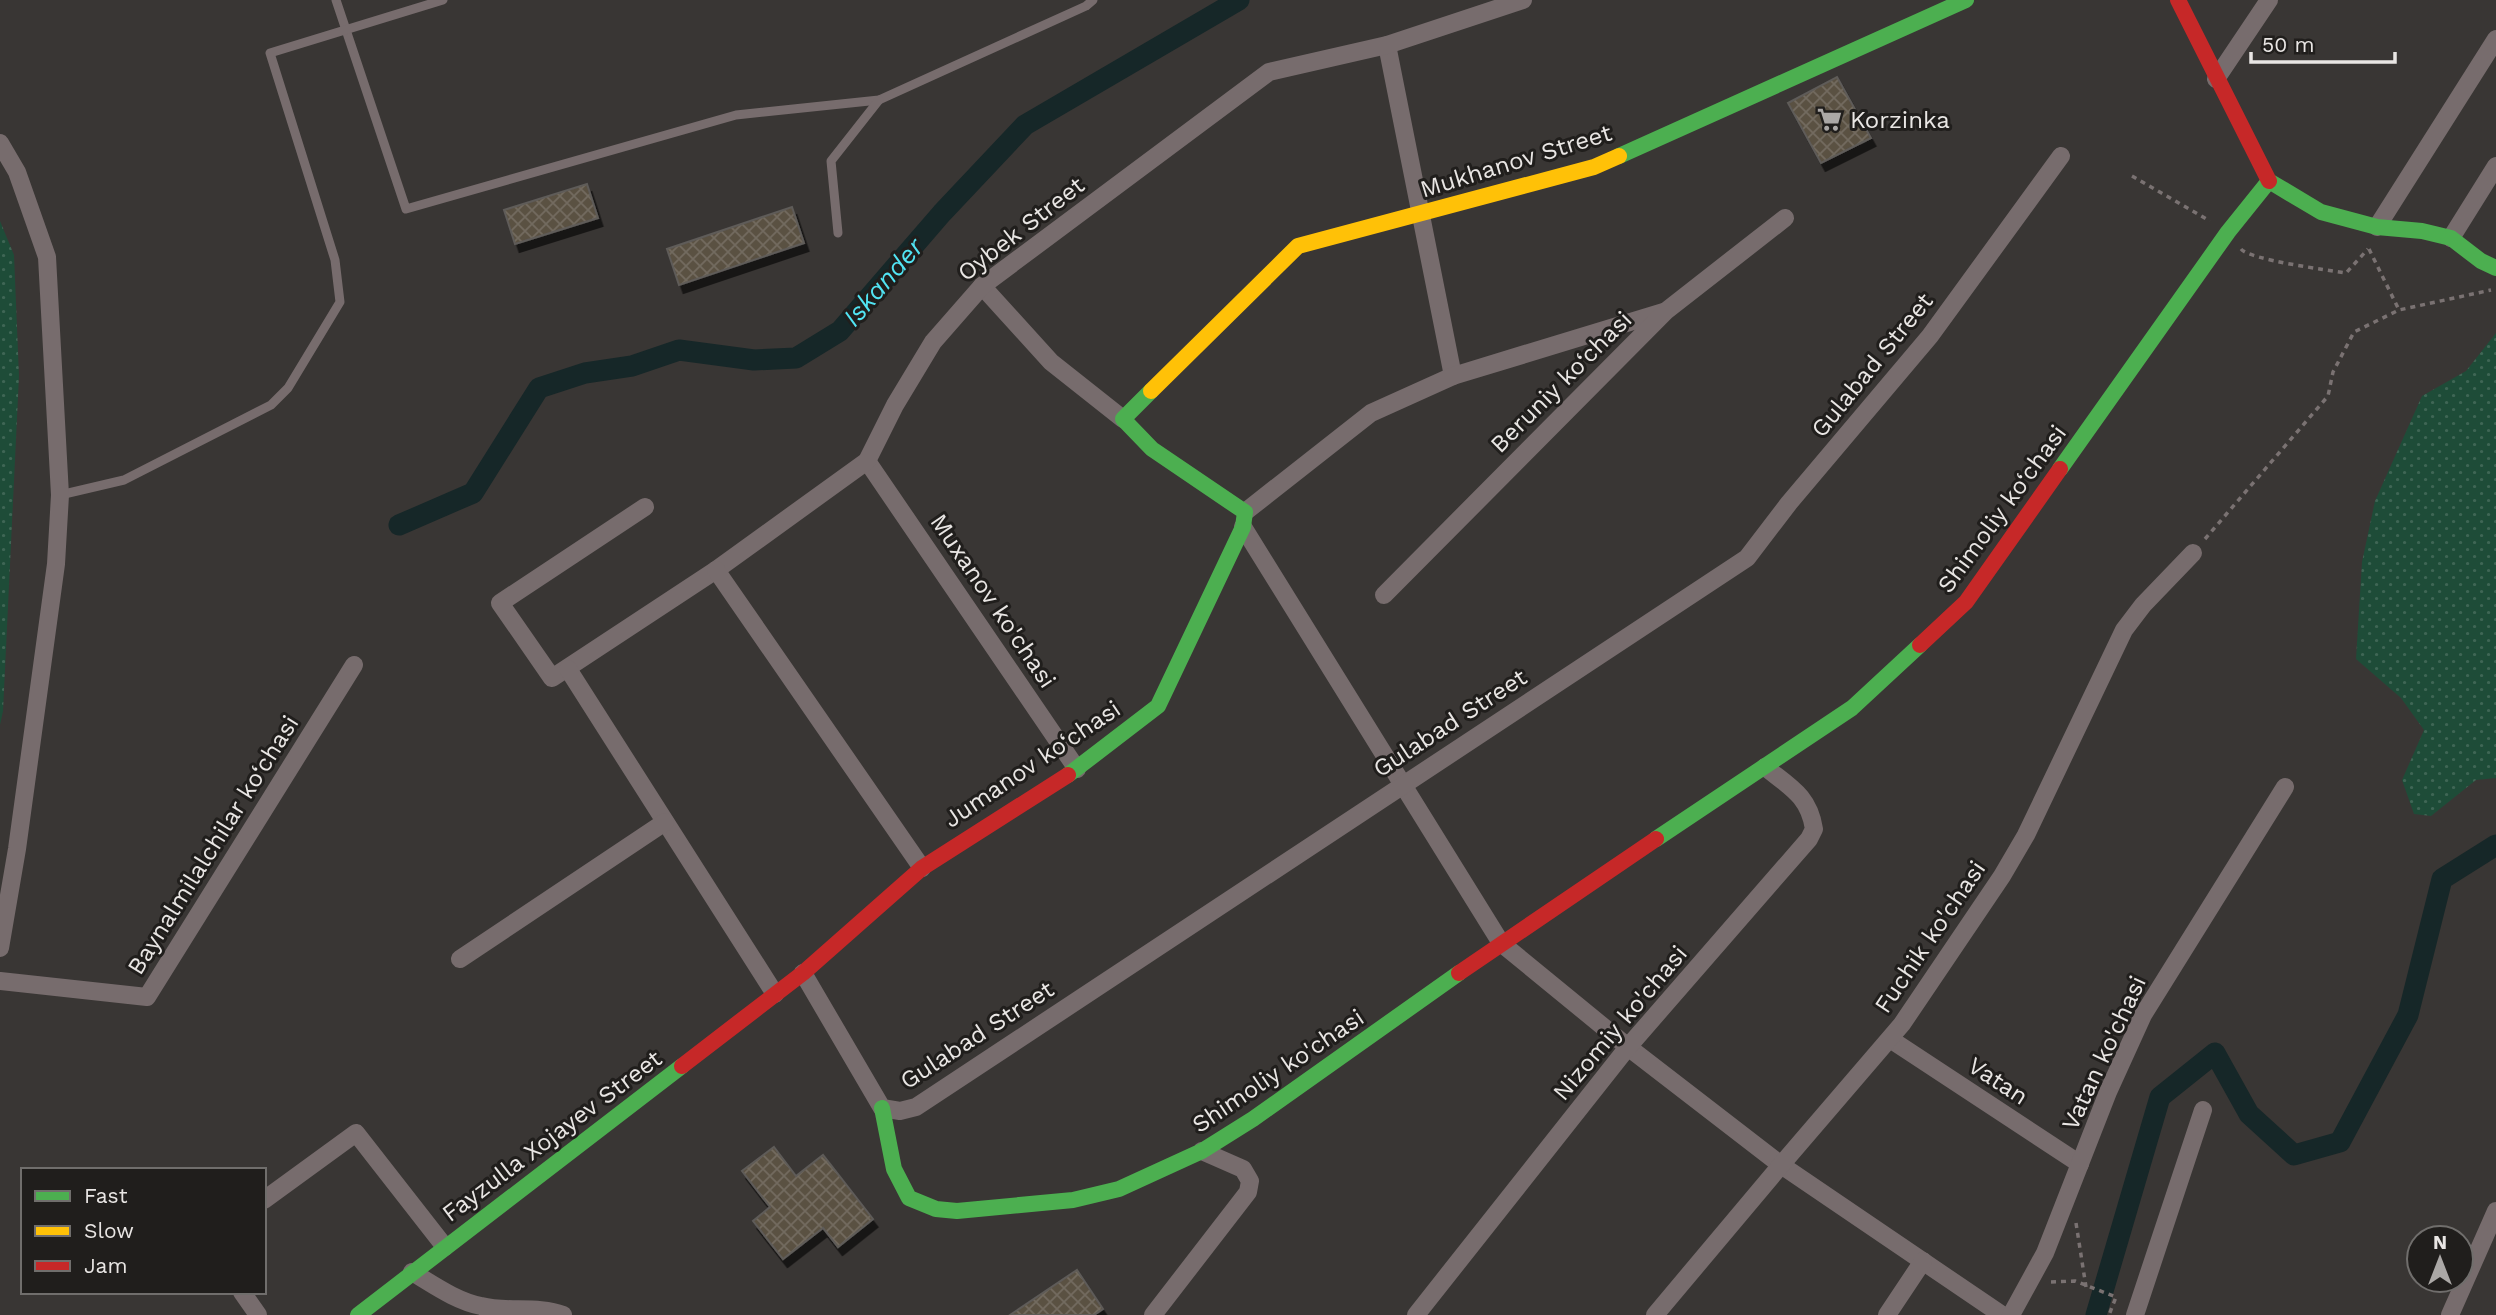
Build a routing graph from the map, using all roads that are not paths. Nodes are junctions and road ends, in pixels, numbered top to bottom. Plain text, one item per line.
1 (336, 0) edge
2 (443, 0) edge
3 (1093, 0) edge
4 (1523, 0) edge
5 (1966, 0) edge
6 (2178, 0) edge
7 (2269, 0) edge
8 (346, 30) junction
9 (2496, 39) edge
10 (1387, 45) junction
11 (2216, 79) junction
12 (880, 100) junction
13 (0, 143) edge
14 (2061, 156) dead end
15 (2496, 166) edge
16 (2269, 181) junction
17 (1422, 214) junction
18 (1785, 218) dead end
19 (2377, 227) junction
20 (838, 233) dead end
21 (2451, 238) junction
22 (2496, 268) edge
23 (982, 286) junction
24 (1666, 312) junction
25 (1452, 376) junction
26 (1124, 419) junction
27 (867, 461) junction
28 (60, 495) junction
29 (645, 506) dead end
30 (1244, 519) junction
31 (2193, 552) road end
32 (716, 570) junction
33 (1384, 595) dead end
34 (354, 665) dead end
35 (568, 669) junction
36 (1765, 767) junction
37 (1077, 769) junction
38 (1402, 784) junction
39 (2285, 787) dead end
40 (665, 822) junction
41 (922, 868) junction
42 (1501, 943) junction
43 (0, 948) edge
44 (460, 959) dead end
45 (803, 973) junction
46 (0, 981) edge
47 (775, 994) junction
48 (1890, 1038) junction
49 (1628, 1047) junction
50 (882, 1108) junction
51 (2203, 1111) dead end
52 (1202, 1151) junction
53 (1781, 1164) junction
54 (2080, 1164) junction
55 (266, 1199) edge
56 (2496, 1211) edge
57 (445, 1247) junction
58 (1923, 1261) junction
59 (412, 1272) junction
60 (243, 1294) edge
61 (258, 1315) edge
62 (358, 1315) edge
63 (563, 1315) edge
64 (1153, 1315) edge
65 (1416, 1315) edge
66 (1655, 1315) edge
67 (1887, 1315) edge
68 (2002, 1315) edge
69 (2011, 1315) edge
70 (2135, 1315) edge
71 (2450, 1315) edge

1 - 8 lane
2 - 8 lane
3 - 12 lane
4 - 10 street, Oybek Street
5 - 17 street, Mukhanov Street
6 - 11 street
7 - 11 street
8 - 12 lane
8 - 28 lane
9 - 19 street
10 - 17 street
10 - 23 street, Oybek Street
11 - 16 street
12 - 20 lane
13 - 28 street
14 - 38 street, Gulabad Street
15 - 21 street
16 - 19 street
16 - 36 street, Shimoliy ko‘chasi
17 - 25 street
17 - 26 street, Mukhanov Street
18 - 24 street, Beruniy ko‘chasi
19 - 21 street
21 - 22 street
23 - 26 street
23 - 27 street, Oybek Street
24 - 25 street, Jumanov ko‘chasi
24 - 33 street, Beruniy ko‘chasi
25 - 30 street, Jumanov ko‘chasi
26 - 30 street
27 - 32 street, Oybek Street
27 - 37 street, Muxanov ko'chasi
28 - 43 street
29 - 35 street
30 - 37 street, Jumanov ko‘chasi
30 - 38 street
31 - 48 street, Fuchik ko'chasi
32 - 35 street, Oybek Street
32 - 41 street
34 - 46 street, Baynalmilalchilar ko‘chasi
35 - 40 street
36 - 42 street, Shimoliy ko‘chasi
36 - 49 street, Nizomiy ko'chasi
37 - 41 street, Jumanov ko‘chasi
38 - 42 street
38 - 50 street, Gulabad Street
39 - 54 street, Vatan ko'chasi
40 - 44 street
40 - 47 street
41 - 45 street, Jumanov ko‘chasi
42 - 49 street
42 - 52 street, Shimoliy ko'chasi
45 - 47 street, Jumanov ko‘chasi
45 - 50 street, Gulabad Street
47 - 57 street, Fayzulla Xojayev Street
48 - 53 street, Fuchik ko'chasi
48 - 54 street, Vatan
49 - 53 street
49 - 65 street, Nizomiy ko'chasi
50 - 52 street, Shimoliy ko'chasi
51 - 70 street
52 - 64 street
53 - 58 street
53 - 66 street, Fuchik ko'chasi
54 - 69 street, Vatan ko'chasi
55 - 57 street
56 - 71 street
57 - 59 street, Fayzulla Xojayev Street
58 - 67 street
58 - 68 street
59 - 62 street, Fayzulla Xojayev Street
59 - 63 street
60 - 61 street

